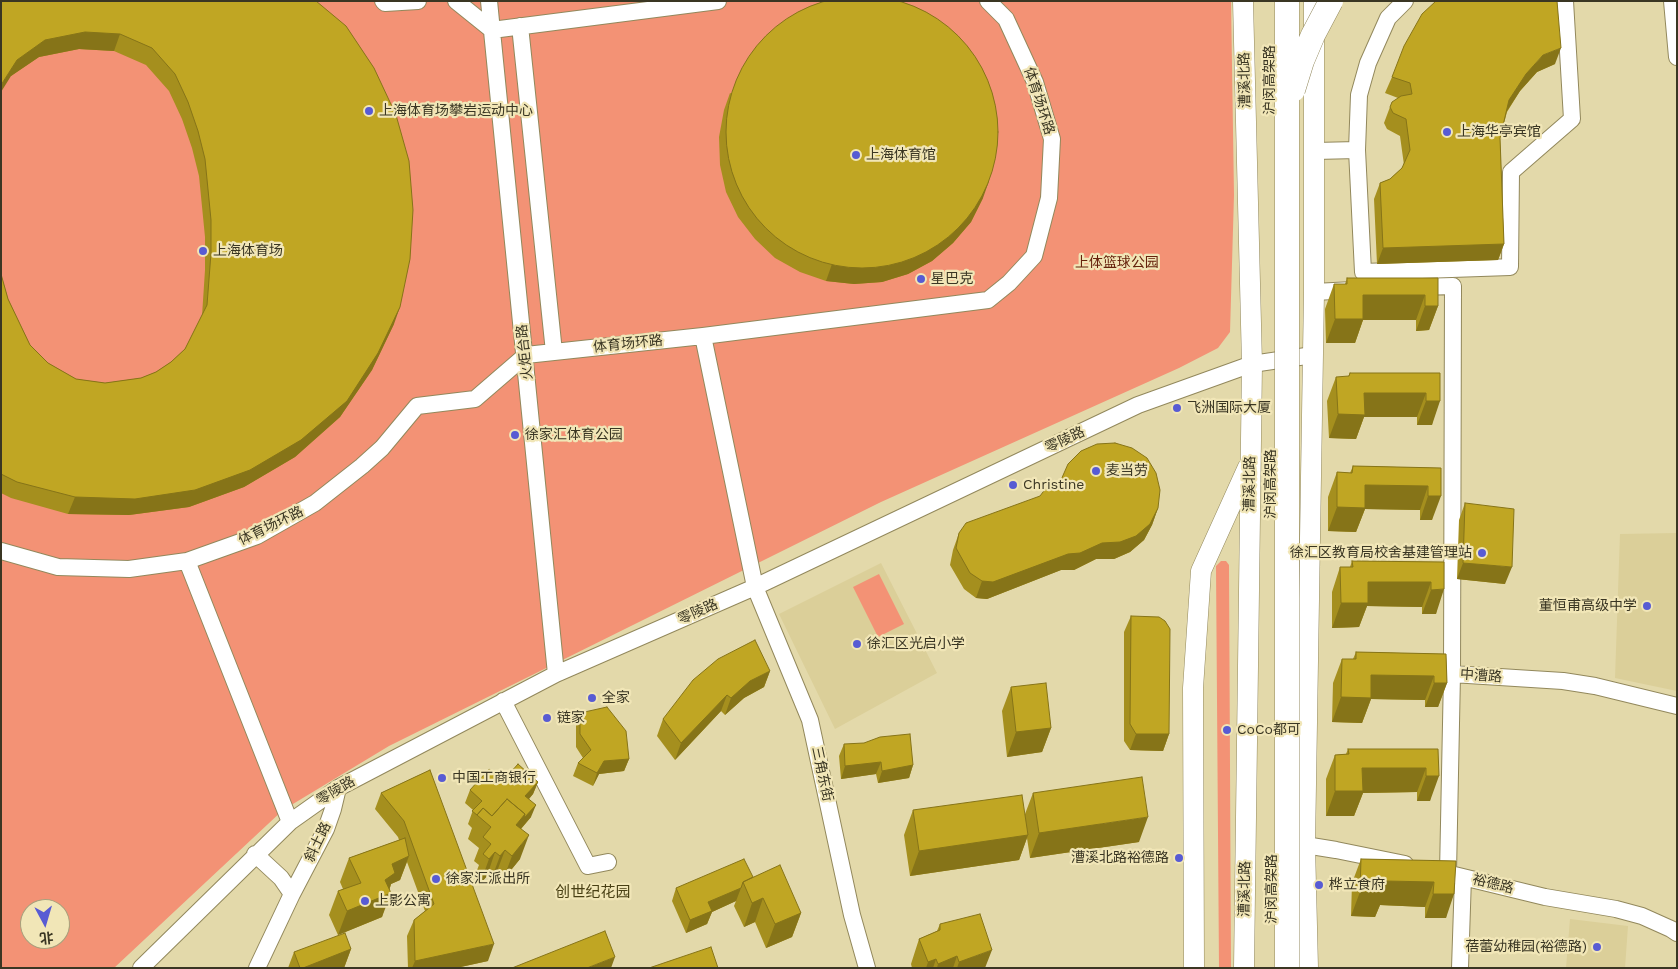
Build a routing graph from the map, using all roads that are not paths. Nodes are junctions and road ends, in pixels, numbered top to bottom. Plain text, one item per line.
1 (383, 1) edge
2 (418, 1) edge
3 (456, 1) edge
4 (489, 1) edge
5 (718, 1) edge
6 (988, 1) edge
7 (1243, 1) edge
8 (1270, 1) edge
9 (1287, 1) edge
10 (1315, 1) edge
11 (1331, 1) edge
12 (1405, 1) edge
13 (1565, 1) edge
14 (1672, 1) edge
15 (520, 26) junction
16 (492, 30) junction
17 (1677, 57) edge
18 (1286, 134) junction
19 (1357, 150) junction
20 (1315, 151) junction
21 (1403, 288) edge
22 (1364, 290) edge
23 (1314, 292) junction
24 (703, 336) junction
25 (554, 352) junction
26 (526, 355) junction
27 (1313, 355) junction
28 (1252, 364) junction
29 (1251, 461) junction
30 (1, 551) edge
31 (187, 561) junction
32 (755, 587) junction
33 (556, 674) junction
34 (1452, 674) junction
35 (503, 701) junction
36 (1677, 706) edge
37 (338, 788) junction
38 (290, 822) junction
39 (1305, 845) junction
40 (255, 854) junction
41 (608, 862) dead end
42 (1456, 875) junction
43 (292, 894) junction
44 (1677, 933) edge
45 (141, 968) edge
46 (257, 968) edge
47 (867, 968) edge
48 (1194, 968) edge
49 (1244, 968) edge
50 (1272, 968) edge
51 (1287, 968) edge
52 (1308, 968) edge
53 (1460, 968) edge

1 - 2 street
3 - 16 street
4 - 16 street, 火炬台路
5 - 15 street
6 - 24 street, 体育场环路
7 - 28 main road, 漕溪北路
8 - 50 highway, 沪闵高架路
9 - 18 highway, bridge
10 - 20 main road
11 - 18 highway, bridge
12 - 19 street
13 - 19 street
14 - 17 street
15 - 16 street
15 - 25 street
16 - 26 street, 火炬台路
18 - 51 highway, bridge
19 - 20 street
20 - 23 main road
21 - 34 street
22 - 23 street
23 - 27 main road
24 - 25 street, 体育场环路
24 - 32 street, 三角东街
25 - 26 street, 体育场环路
26 - 31 street, 体育场环路
26 - 33 street, 火炬台路
27 - 28 street, 零陵路
27 - 39 main road
28 - 29 main road, 漕溪北路
28 - 32 street, 零陵路
29 - 48 main road
29 - 49 main road, 漕溪北路
30 - 31 street, 体育场环路
31 - 38 street
32 - 33 street, 零陵路
32 - 47 street, 三角东街
33 - 35 street, 零陵路
34 - 36 street, 中漕路
34 - 42 street, 中漕路
35 - 37 street, 零陵路
35 - 41 street
37 - 38 street, 零陵路
37 - 43 street, 斜土路
38 - 40 street, 零陵路
39 - 42 street, 裕德路
39 - 52 main road
40 - 43 street
40 - 45 street, 零陵路
42 - 44 street, 裕德路
42 - 53 street, 中漕路
43 - 46 street, 斜土路

